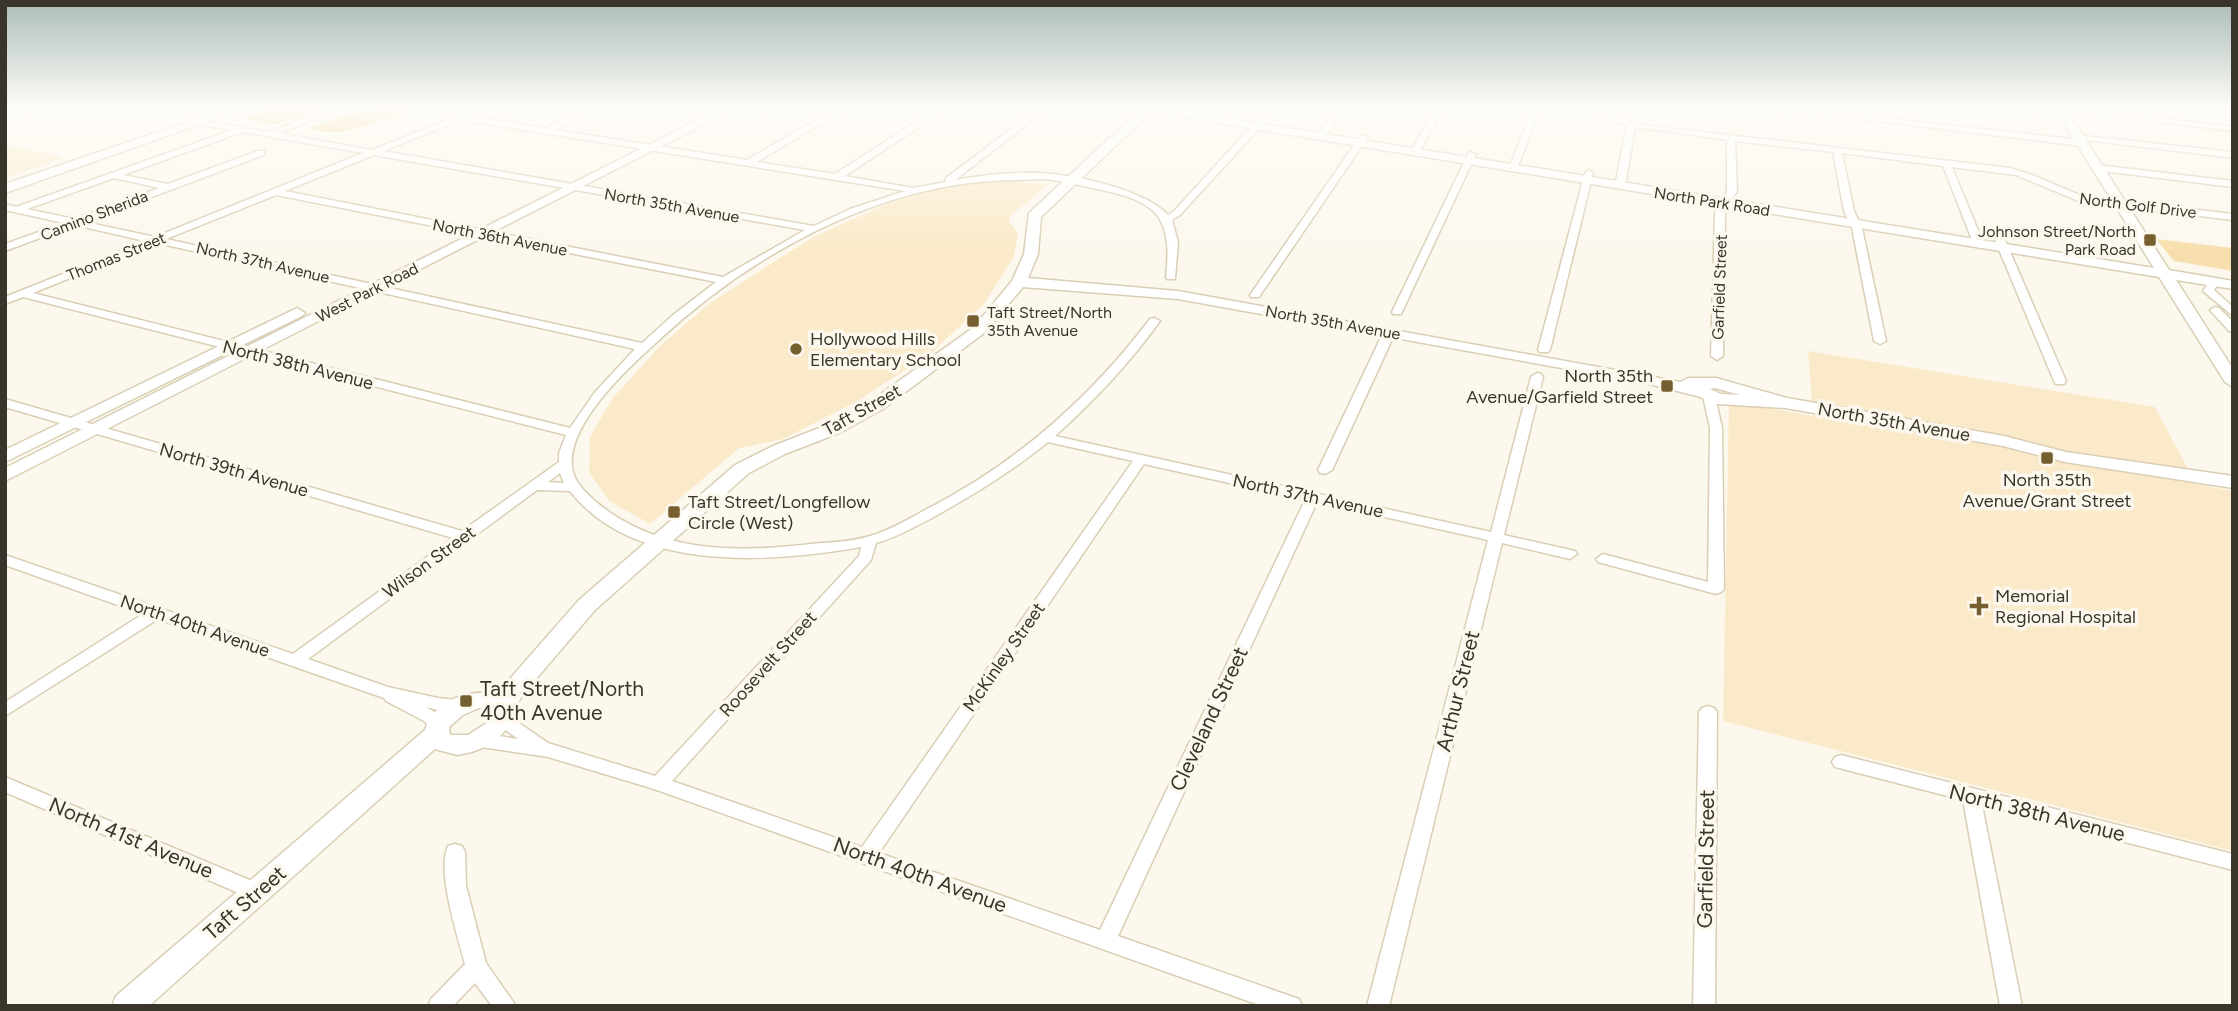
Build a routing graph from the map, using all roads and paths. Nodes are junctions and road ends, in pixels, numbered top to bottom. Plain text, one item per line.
1 (89, 156) edge
2 (94, 156) edge
3 (165, 156) edge
4 (252, 156) edge
5 (364, 156) edge
6 (397, 156) edge
7 (615, 156) edge
8 (636, 156) edge
9 (705, 156) edge
10 (761, 156) edge
11 (869, 156) edge
12 (980, 156) edge
13 (1097, 156) edge
14 (1229, 156) edge
15 (1351, 156) edge
16 (1459, 156) edge
17 (1518, 156) edge
18 (1625, 156) edge
19 (1730, 156) edge
20 (1838, 156) edge
21 (1886, 156) edge
22 (2090, 156) edge
23 (1470, 158) junction
24 (749, 163) junction
25 (1947, 164) junction
26 (1515, 165) junction
27 (2097, 168) junction
28 (111, 175) junction
29 (837, 177) junction
30 (1588, 177) junction
31 (1072, 179) junction
32 (5, 182) edge
33 (946, 182) junction
34 (1620, 182) junction
35 (2233, 184) edge
36 (557, 185) junction
37 (169, 187) junction
38 (574, 187) junction
39 (5, 189) edge
40 (911, 189) junction
41 (276, 192) junction
42 (1726, 199) junction
43 (2119, 203) junction
44 (9, 210) edge
45 (2233, 217) edge
46 (1167, 219) junction
47 (1854, 220) junction
48 (76, 222) junction
49 (815, 229) junction
50 (464, 230) junction
51 (482, 234) junction
52 (158, 239) junction
53 (1977, 240) junction
54 (2001, 244) junction
55 (5, 248) edge
56 (2162, 270) junction
57 (1171, 276) dead end
58 (2233, 276) edge
59 (725, 281) junction
60 (1019, 282) junction
61 (2214, 282) junction
62 (357, 283) junction
63 (2233, 285) edge
64 (376, 288) junction
65 (23, 294) junction
66 (1255, 295) dead end
67 (5, 301) edge
68 (1397, 312) dead end
69 (2232, 312) edge
70 (1154, 321) dead end
71 (2233, 328) edge
72 (1389, 333) junction
73 (1880, 341) dead end
74 (643, 347) junction
75 (228, 348) junction
76 (1544, 350) dead end
77 (248, 353) junction
78 (1717, 356) dead end
79 (1537, 377) dead end
80 (2060, 381) dead end
81 (2233, 382) edge
82 (1717, 393) junction
83 (5, 403) edge
84 (74, 424) junction
85 (94, 430) junction
86 (573, 433) junction
87 (1046, 438) junction
88 (5, 457) edge
89 (1140, 460) junction
90 (564, 464) junction
91 (1325, 470) dead end
92 (5, 475) edge
93 (2233, 482) edge
94 (533, 486) junction
95 (573, 487) junction
96 (1313, 497) junction
97 (462, 536) junction
98 (1497, 537) junction
99 (869, 541) junction
100 (658, 542) junction
101 (1570, 554) dead end
102 (5, 559) edge
103 (1603, 559) dead end
104 (157, 612) junction
105 (554, 641) junction
106 (295, 661) junction
107 (385, 692) junction
108 (470, 703) junction
109 (5, 710) edge
110 (1708, 712) dead end
111 (503, 714) junction
112 (443, 735) junction
113 (481, 740) junction
114 (548, 750) junction
115 (1841, 762) dead end
116 (5, 784) edge
117 (659, 784) junction
118 (1971, 796) junction
119 (455, 852) dead end
120 (867, 855) junction
121 (2233, 863) edge
122 (257, 892) junction
123 (1105, 941) junction
124 (476, 967) junction
125 (127, 1006) edge
126 (439, 1006) edge
127 (505, 1006) edge
128 (1291, 1006) edge
129 (1378, 1006) edge
130 (1704, 1006) edge
131 (2011, 1006) edge

1 - 32 main road
2 - 39 main road
3 - 28 street
4 - 37 street, Camino Sherida
5 - 41 street, Thomas Street
6 - 36 street, North 35th Avenue
7 - 36 street, West Park Road
8 - 38 street, West Park Road
9 - 24 street
10 - 24 street
11 - 29 street
12 - 33 street
13 - 31 street, Taft Street
14 - 46 street
15 - 66 street
16 - 23 street, North Park Road
17 - 26 street
18 - 34 street
19 - 42 street, Garfield Street
20 - 47 street
21 - 25 street, North Golf Drive
22 - 27 street
23 - 26 street, North Park Road
23 - 68 street
24 - 29 street
25 - 43 street, North Golf Drive
25 - 53 street
26 - 30 street, North Park Road
27 - 35 street
27 - 43 street
28 - 37 street
28 - 44 street
29 - 40 street
30 - 34 street, North Park Road
30 - 76 street
31 - 33 street
31 - 46 street
31 - 60 street, Taft Street
33 - 40 street
34 - 42 street, North Park Road
36 - 38 street, North 35th Avenue
36 - 50 street, West Park Road
37 - 48 street, Camino Sherida
38 - 49 street, North 35th Avenue
38 - 51 street, West Park Road
40 - 49 street
41 - 50 street, North 36th Avenue
41 - 52 street, Thomas Street
42 - 47 street, North Park Road
42 - 78 street, Garfield Street
43 - 45 street, North Golf Drive
43 - 56 street
44 - 48 street, North 37th Avenue
46 - 57 street
47 - 53 street, North Park Road
47 - 73 street
48 - 52 street, North 37th Avenue
48 - 55 street, Camino Sherida
49 - 59 street
50 - 51 street, North 36th Avenue
50 - 62 street, West Park Road
51 - 59 street, North 36th Avenue
51 - 64 street, West Park Road
52 - 62 street, North 37th Avenue
52 - 65 street, Thomas Street
53 - 54 street, North Park Road
54 - 56 street, North Park Road
54 - 80 street
56 - 58 street, North Park Road
56 - 61 street, North Park Road
56 - 81 street
59 - 74 street
60 - 72 street, North 35th Avenue
60 - 100 street, Taft Street
61 - 63 street, North Park Road
61 - 69 street
62 - 64 street, North 37th Avenue
62 - 75 street, West Park Road
64 - 74 street, North 37th Avenue
64 - 77 street, West Park Road
65 - 67 street, Thomas Street
65 - 75 street, North 38th Avenue
69 - 71 street
70 - 87 street
72 - 82 street, North 35th Avenue
72 - 91 street
74 - 86 street
75 - 77 street, North 38th Avenue
75 - 84 street, West Park Road
77 - 85 street, West Park Road
77 - 86 street, North 38th Avenue
79 - 98 street, Arthur Street
82 - 93 street, North 35th Avenue
82 - 103 street
83 - 84 street, North 39th Avenue
84 - 85 street, North 39th Avenue
84 - 88 street, West Park Road
85 - 92 street, West Park Road
85 - 97 street, North 39th Avenue
86 - 90 street
87 - 89 street, North 37th Avenue
87 - 99 street
89 - 96 street, North 37th Avenue
89 - 120 street, McKinley Street
90 - 94 street, Wilson Street
90 - 95 street
94 - 95 street
94 - 97 street, Wilson Street
95 - 100 street
96 - 98 street, North 37th Avenue
96 - 123 street, Cleveland Street
97 - 106 street, Wilson Street
98 - 101 street, North 37th Avenue
98 - 129 street, Arthur Street
99 - 100 street
99 - 117 street, Roosevelt Street
100 - 105 street, Taft Street
102 - 104 street, North 40th Avenue
104 - 106 street, North 40th Avenue
104 - 109 street
105 - 108 street, Taft Street
105 - 111 street, Taft Street
106 - 107 street, North 40th Avenue
107 - 108 street, North 40th Avenue
107 - 112 street, North 40th Avenue
108 - 111 street
108 - 112 street, Taft Street
110 - 130 street, Garfield Street
111 - 113 street, Taft Street
111 - 114 street, North 40th Avenue
112 - 113 street
112 - 122 street, Taft Street
113 - 114 street, North 40th Avenue
114 - 117 street, North 40th Avenue
115 - 118 street, North 38th Avenue
116 - 122 street, North 41st Avenue
117 - 120 street, North 40th Avenue
118 - 121 street, North 38th Avenue
118 - 131 street
119 - 124 street
120 - 123 street, North 40th Avenue
122 - 125 street, Taft Street
123 - 128 street, North 40th Avenue
124 - 126 street
124 - 127 street

